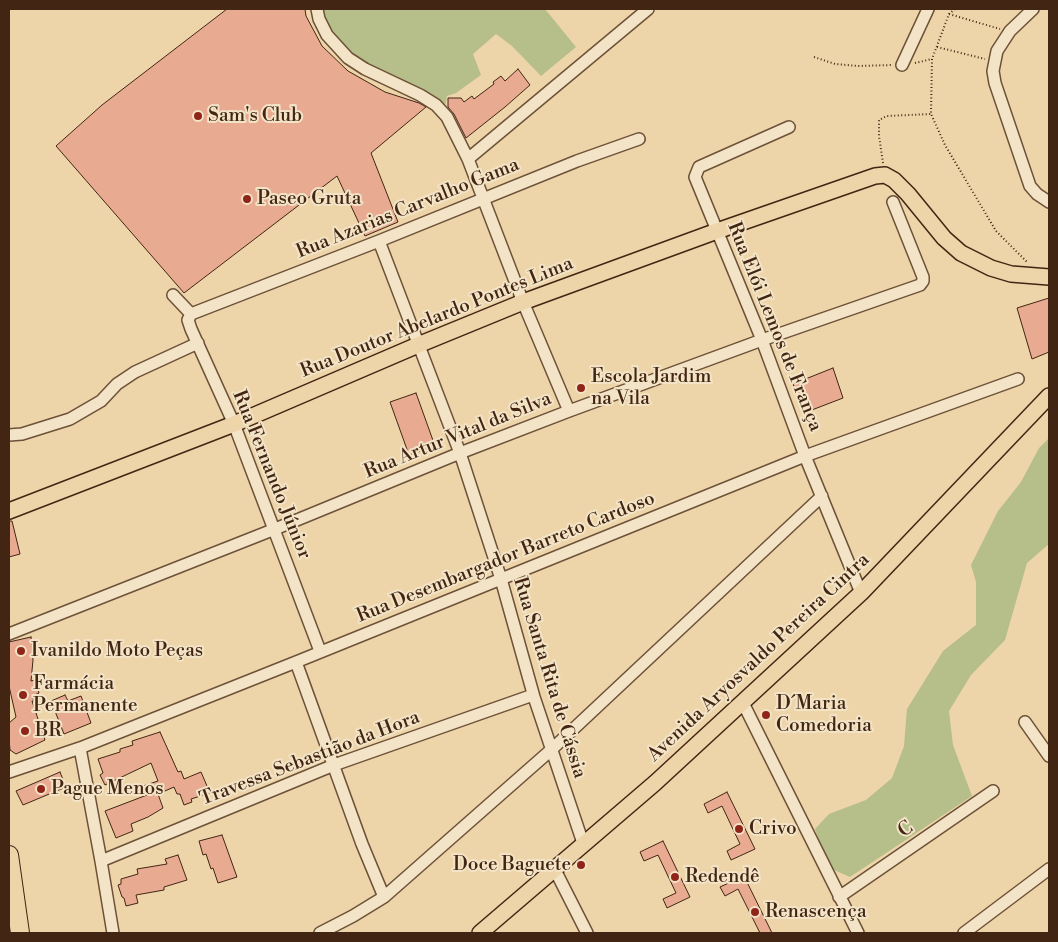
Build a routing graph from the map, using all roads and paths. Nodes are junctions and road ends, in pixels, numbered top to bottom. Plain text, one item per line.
1 (317, 9) edge
2 (648, 9) edge
3 (928, 9) edge
4 (955, 9) edge
5 (1033, 9) edge
6 (949, 14) junction
7 (1010, 31) junction
8 (937, 47) junction
9 (814, 57) dead end
10 (932, 59) junction
11 (994, 61) junction
12 (902, 65) junction
13 (931, 114) junction
14 (789, 127) dead end
15 (639, 139) dead end
16 (468, 159) junction
17 (885, 175) junction
18 (484, 199) junction
19 (893, 202) dead end
20 (1049, 202) edge
21 (717, 231) junction
22 (379, 241) junction
23 (1045, 277) edge
24 (173, 295) dead end
25 (523, 302) junction
26 (191, 314) junction
27 (762, 340) junction
28 (198, 342) junction
29 (418, 345) junction
30 (1018, 379) dead end
31 (1049, 396) edge
32 (569, 411) junction
33 (234, 424) junction
34 (9, 435) edge
35 (460, 453) junction
36 (806, 456) junction
37 (822, 496) junction
38 (9, 511) edge
39 (275, 529) junction
40 (501, 579) junction
41 (861, 593) junction
42 (9, 634) edge
43 (320, 652) junction
44 (296, 662) junction
45 (534, 696) junction
46 (743, 703) junction
47 (1025, 722) dead end
48 (80, 748) junction
49 (551, 750) junction
50 (1049, 756) edge
51 (334, 765) junction
52 (9, 772) edge
53 (993, 791) dead end
54 (583, 843) junction
55 (9, 855) edge
56 (101, 861) junction
57 (1049, 869) edge
58 (555, 870) junction
59 (384, 897) junction
60 (839, 897) junction
61 (20, 933) edge
62 (113, 933) edge
63 (320, 933) edge
64 (480, 933) edge
65 (587, 933) edge
66 (858, 933) edge
67 (964, 933) edge

1 - 16 street
2 - 16 street
3 - 12 street
4 - 6 path
5 - 7 street
6 - 7 path
6 - 8 path
7 - 11 street
8 - 10 path
8 - 11 path
9 - 12 path
10 - 12 path
10 - 13 path
11 - 20 street
13 - 17 path
13 - 23 path
14 - 21 street, Rua Elói Lemos de França
15 - 18 street, Rua Azarias Carvalho Gama
16 - 18 street
17 - 21 main road, Rua Doutor Abelardo Pontes Lima
17 - 23 main road
18 - 22 street, Rua Azarias Carvalho Gama
18 - 25 street
19 - 27 street, Rua Artur Vital da Silva
21 - 25 main road, Rua Doutor Abelardo Pontes Lima
21 - 27 street, Rua Elói Lemos de França
22 - 26 street, Rua Azarias Carvalho Gama
22 - 29 street, Rua Santa Rita de Cássia
24 - 26 street
25 - 29 main road, Rua Doutor Abelardo Pontes Lima
25 - 32 street
26 - 28 street, Rua Fernando Júnior
27 - 32 street, Rua Artur Vital da Silva
27 - 36 street, Rua Elói Lemos de França
28 - 33 street, Rua Fernando Júnior
28 - 34 street
29 - 33 main road, Rua Doutor Abelardo Pontes Lima
29 - 35 street, Rua Santa Rita de Cássia
30 - 36 street, Rua Desembargador Barreto Cardoso
31 - 41 main road, Avenida Aryosvaldo Pereira Cintra
32 - 35 street, Rua Artur Vital da Silva
33 - 38 main road, Rua Doutor Abelardo Pontes Lima
33 - 39 street, Rua Fernando Júnior
35 - 39 street, Rua Artur Vital da Silva
35 - 40 street, Rua Santa Rita de Cássia
36 - 37 street, Rua Elói Lemos de França
36 - 40 street, Rua Desembargador Barreto Cardoso
37 - 41 street, Rua Elói Lemos de França
37 - 49 street
39 - 42 street, Rua Artur Vital da Silva
39 - 43 street, Rua Fernando Júnior
40 - 43 street, Rua Desembargador Barreto Cardoso
40 - 45 street, Rua Santa Rita de Cássia
41 - 46 main road, Avenida Aryosvaldo Pereira Cintra
43 - 44 street, Rua Desembargador Barreto Cardoso
44 - 48 street, Rua Desembargador Barreto Cardoso
44 - 51 street
45 - 49 street, Rua Santa Rita de Cássia
45 - 51 street, Travessa Sebastião da Hora
46 - 54 main road, Avenida Aryosvaldo Pereira Cintra
46 - 60 street
47 - 50 street
48 - 52 street, Rua Desembargador Barreto Cardoso
48 - 56 street
49 - 54 street, Rua Santa Rita de Cássia
49 - 59 street
51 - 56 street, Travessa Sebastião da Hora
51 - 59 street
53 - 60 street, C
54 - 58 main road, Avenida Aryosvaldo Pereira Cintra
55 - 61 highway
56 - 62 street
57 - 67 street
58 - 64 main road, Avenida Aryosvaldo Pereira Cintra
58 - 65 street
59 - 63 street
60 - 66 street

